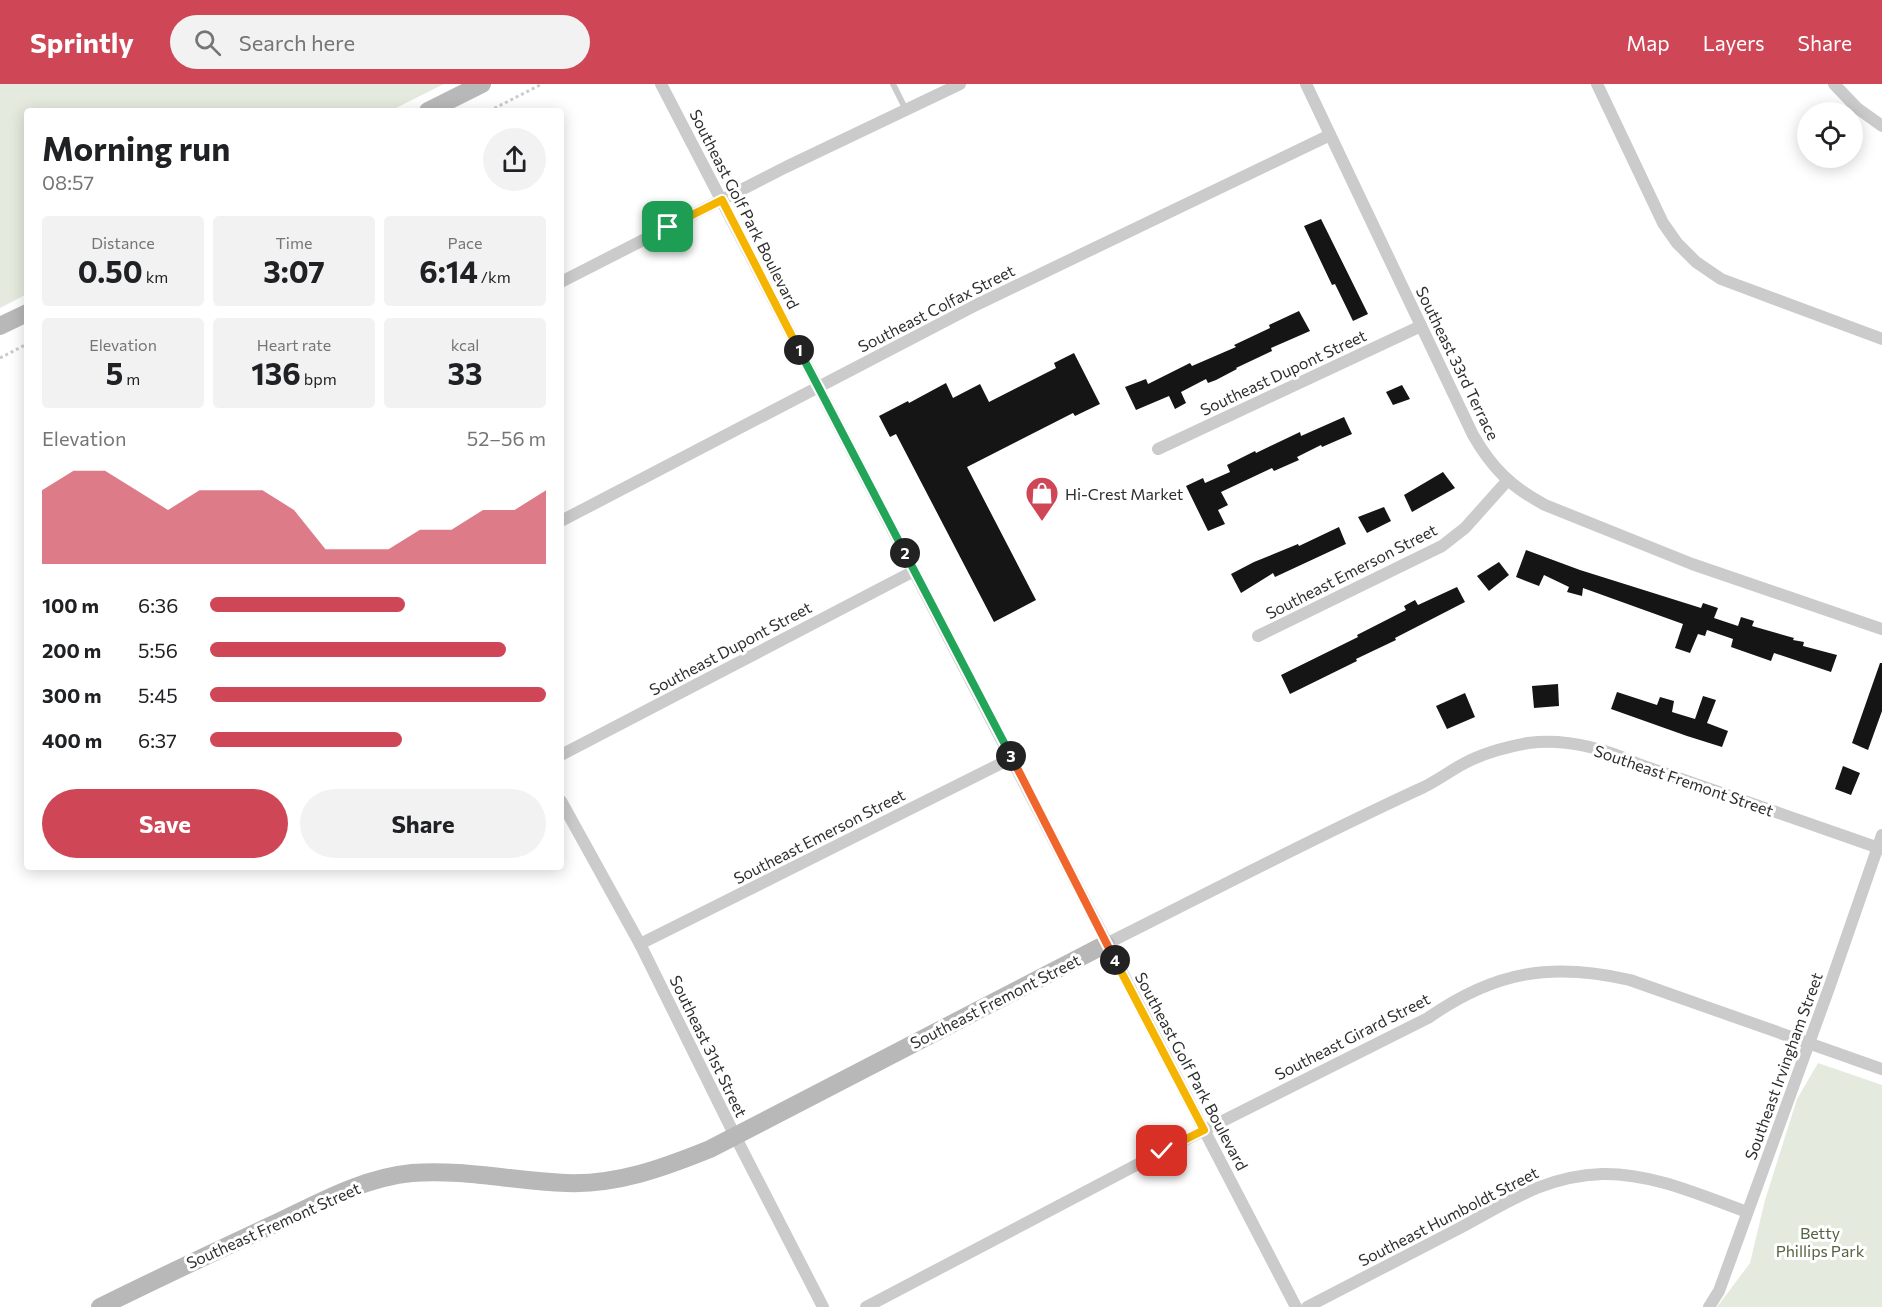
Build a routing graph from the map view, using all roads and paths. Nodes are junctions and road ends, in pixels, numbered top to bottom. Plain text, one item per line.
1 (482, 84) edge
2 (542, 84) edge
3 (661, 84) edge
4 (893, 84) edge
5 (960, 84) edge
6 (1306, 84) edge
7 (1598, 84) edge
8 (1834, 84) edge
9 (434, 108) edge
10 (495, 108) edge
11 (906, 110) junction
12 (1882, 126) edge
13 (1330, 135) junction
14 (722, 200) junction
15 (564, 280) edge
16 (24, 314) edge
17 (0, 326) edge
18 (1421, 326) junction
19 (1882, 339) edge
20 (24, 346) edge
21 (0, 358) edge
22 (818, 387) junction
23 (1158, 449) dead end
24 (1507, 481) junction
25 (564, 518) edge
26 (914, 571) junction
27 (1882, 629) edge
28 (1258, 636) dead end
29 (564, 753) edge
30 (1012, 758) junction
31 (564, 806) edge
32 (1882, 835) edge
33 (1880, 849) edge
34 (640, 944) junction
35 (1106, 944) junction
36 (1809, 1044) junction
37 (1882, 1069) edge
38 (1204, 1130) junction
39 (735, 1136) junction
40 (1747, 1212) junction
41 (100, 1307) edge
42 (823, 1307) edge
43 (866, 1307) edge
44 (1296, 1307) edge
45 (1307, 1307) edge
46 (1710, 1307) edge

1 - 9 street
2 - 10 path
3 - 14 street, Southeast Golf Park Boulevard
4 - 11 lane
5 - 11 street
6 - 13 street, Southeast 33rd Terrace
7 - 19 street
8 - 12 street
11 - 14 street
13 - 18 street, Southeast 33rd Terrace
13 - 22 street, Southeast Colfax Street
14 - 15 street
14 - 22 street, Southeast Golf Park Boulevard
16 - 17 street
18 - 23 street, Southeast Dupont Street
18 - 24 street, Southeast 33rd Terrace
20 - 21 path
22 - 25 street, Southeast Colfax Street
22 - 26 street, Southeast Golf Park Boulevard
24 - 27 street, Southeast 33rd Terrace
24 - 28 street, Southeast Emerson Street
26 - 29 street, Southeast Dupont Street
26 - 30 street, Southeast Golf Park Boulevard
30 - 34 street, Southeast Emerson Street
30 - 35 street, Southeast Golf Park Boulevard
31 - 34 street, Southeast 31st Street
32 - 33 street, Southeast Irvingham Street
33 - 35 street, Southeast Fremont Street
33 - 36 street, Southeast Irvingham Street
34 - 39 street, Southeast 31st Street
35 - 38 street, Southeast Golf Park Boulevard
35 - 39 street, Southeast Fremont Street
36 - 37 street, Southeast Girard Street
36 - 38 street, Southeast Girard Street
36 - 40 street, Southeast Irvingham Street
38 - 43 street, Southeast Girard Street
38 - 44 street, Southeast Golf Park Boulevard
39 - 41 street, Southeast Fremont Street
39 - 42 street, Southeast 31st Street
40 - 45 street, Southeast Humboldt Street
40 - 46 street, Southeast Irvingham Street

